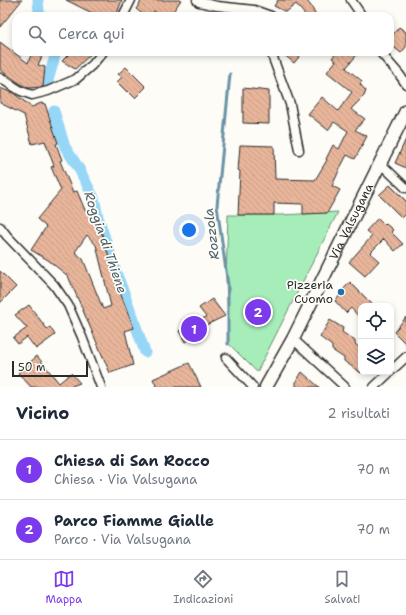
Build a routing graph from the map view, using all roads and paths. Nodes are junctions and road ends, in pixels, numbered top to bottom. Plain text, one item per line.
1 (131, 0) edge
2 (197, 0) edge
3 (351, 0) edge
4 (125, 12) edge
5 (260, 12) edge
6 (359, 12) edge
7 (100, 56) edge
8 (274, 56) edge
9 (383, 56) edge
10 (0, 78) edge
11 (406, 84) edge
12 (406, 111) edge
13 (299, 150) dead end
14 (380, 163) junction
15 (406, 188) edge
16 (0, 227) edge
17 (293, 339) junction
18 (406, 357) edge
19 (226, 358) dead end
20 (394, 369) edge
21 (388, 375) edge
22 (101, 387) edge
23 (253, 387) edge
24 (266, 387) edge
25 (345, 387) edge
26 (374, 387) edge

1 - 4 street
2 - 5 street
3 - 6 street
7 - 10 street
8 - 13 street
9 - 11 street
12 - 14 main road, Via Valsugana
14 - 15 street
14 - 17 main road, Via Valsugana
16 - 22 street
17 - 24 main road, Via Valsugana
17 - 25 street
18 - 20 street
19 - 23 street
21 - 26 street

